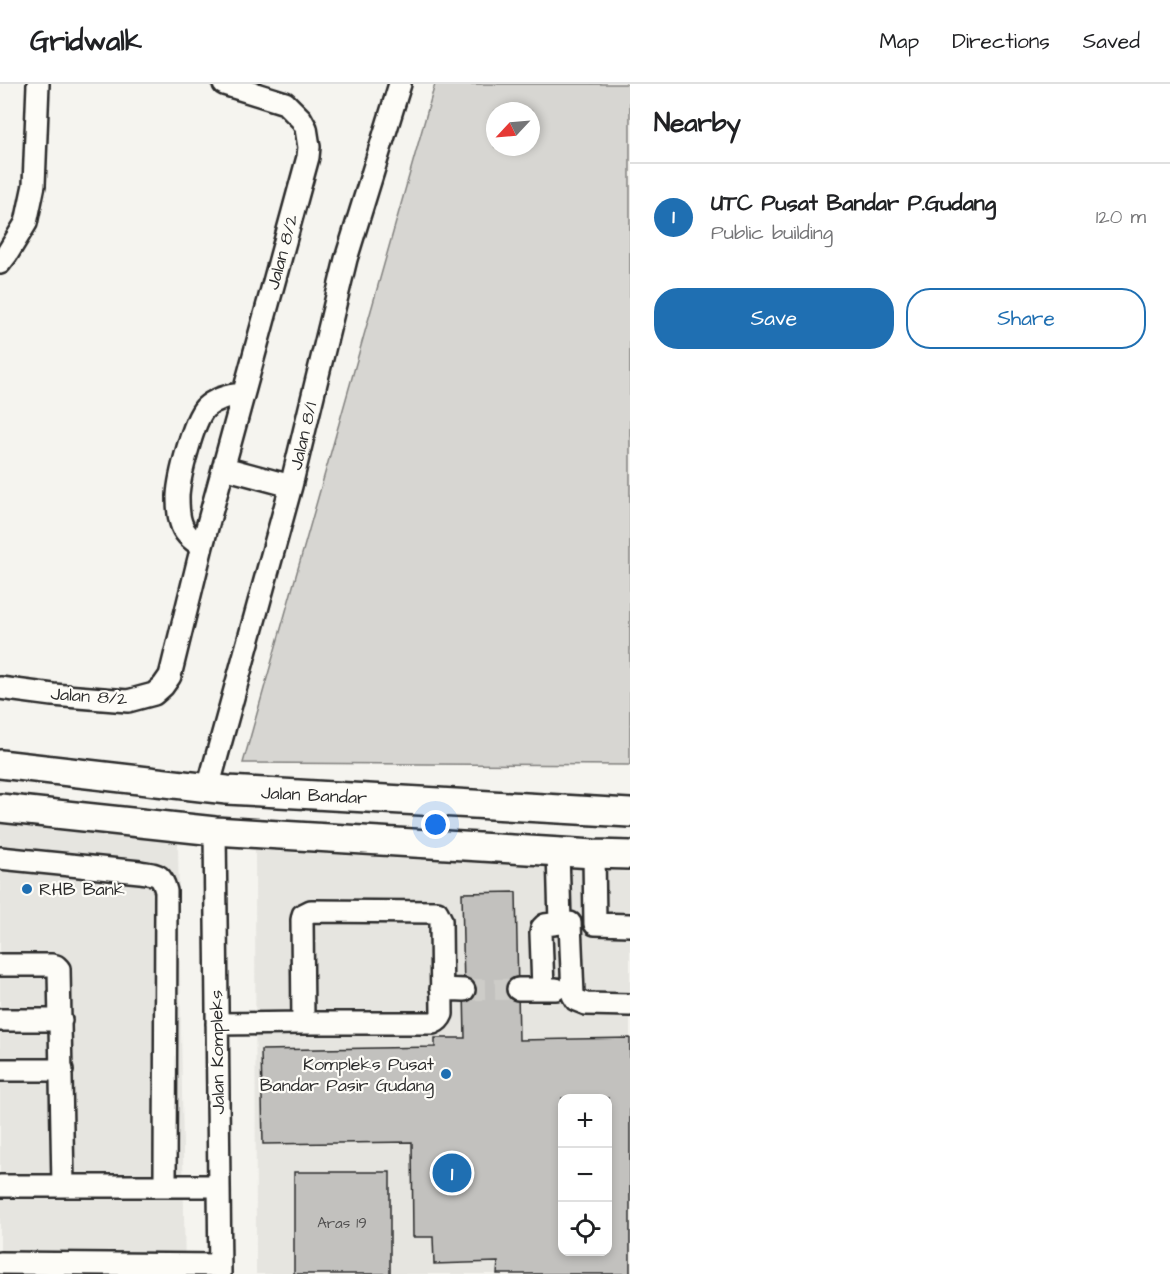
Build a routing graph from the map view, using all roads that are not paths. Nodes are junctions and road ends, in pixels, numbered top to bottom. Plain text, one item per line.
1 (38, 84) edge
2 (224, 84) edge
3 (400, 84) edge
4 (0, 263) edge
5 (243, 394) junction
6 (224, 468) junction
7 (291, 486) junction
8 (202, 546) junction
9 (0, 688) edge
10 (0, 764) edge
11 (208, 788) junction
12 (0, 808) edge
13 (630, 813) edge
14 (215, 831) junction
15 (558, 851) junction
16 (594, 854) junction
17 (630, 855) edge
18 (0, 858) edge
19 (565, 923) junction
20 (596, 924) junction
21 (630, 925) edge
22 (0, 965) edge
23 (441, 983) junction
24 (464, 983) tunnel mouth
25 (518, 983) tunnel mouth
26 (543, 983) junction
27 (572, 989) junction
28 (630, 1005) edge
29 (0, 1020) edge
30 (61, 1020) junction
31 (303, 1023) junction
32 (217, 1024) junction
33 (0, 1070) edge
34 (62, 1070) junction
35 (0, 1186) edge
36 (63, 1186) junction
37 (165, 1186) junction
38 (219, 1186) junction
39 (0, 1263) edge
40 (220, 1269) edge

1 - 4 street
2 - 5 street, Jalan 8/2
3 - 7 street, Jalan 8/1
5 - 6 street, Jalan 8/2
5 - 8 street
6 - 7 street
6 - 8 street, Jalan 8/2
7 - 11 street, Jalan 8/1
8 - 9 street, Jalan 8/2
10 - 11 main road, Jalan Bandar
11 - 13 main road, Jalan Bandar
12 - 14 main road
14 - 15 main road
14 - 32 street, Jalan Kompleks
15 - 16 main road
15 - 19 street
16 - 17 main road
16 - 20 street
18 - 37 street
19 - 20 street
19 - 26 street
19 - 27 street
20 - 21 street
22 - 30 street
23 - 24 street
23 - 31 street
23 - 31 street
25 - 26 street
26 - 27 street
27 - 28 street
29 - 30 street
30 - 34 street
31 - 32 street
32 - 38 street, Jalan Kompleks
33 - 34 street
34 - 36 street
35 - 36 street
36 - 37 street
37 - 38 street
38 - 40 street, Jalan Kompleks
39 - 40 street

